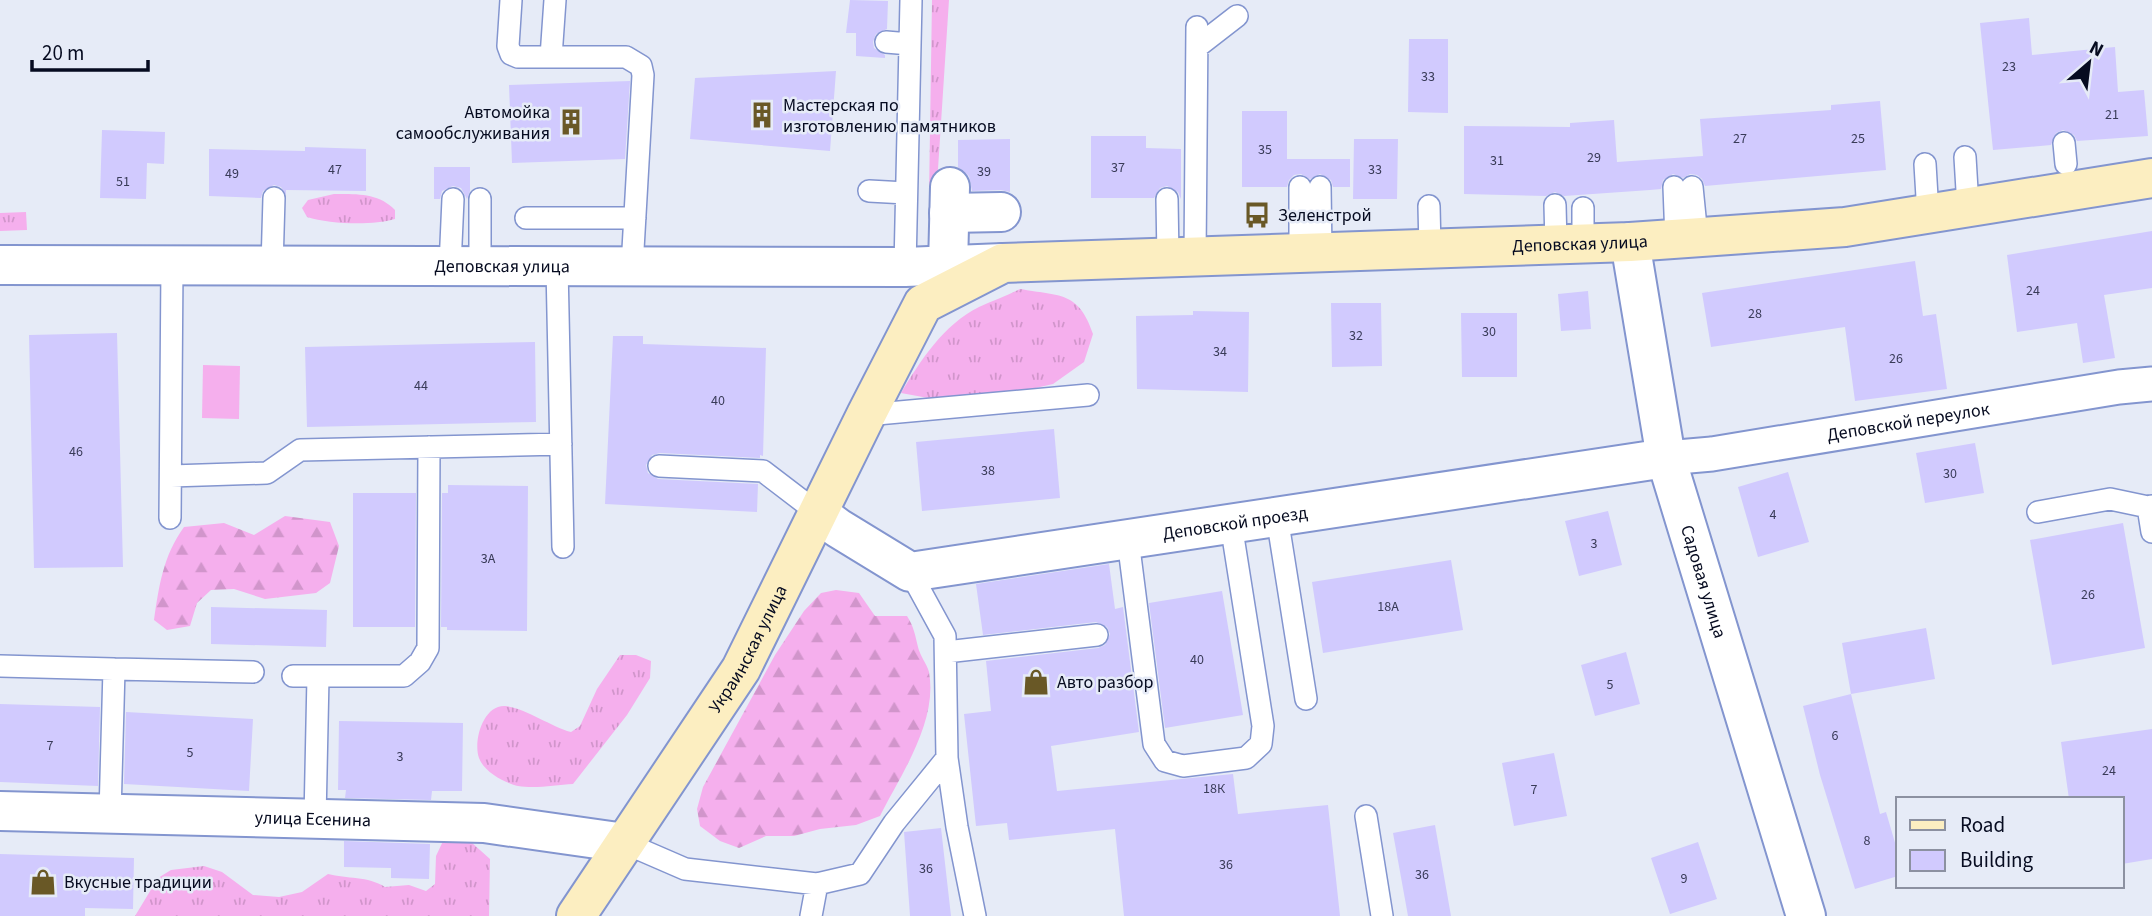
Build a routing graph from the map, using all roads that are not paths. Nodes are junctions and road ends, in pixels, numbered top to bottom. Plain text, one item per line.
1 (511, 0) edge
2 (555, 0) edge
3 (911, 0) edge
4 (1237, 16) dead end
5 (886, 42) dead end
6 (910, 44) junction
7 (551, 57) junction
8 (1965, 157) dead end
9 (1924, 164) dead end
10 (2152, 178) edge
11 (1310, 187) dead end
12 (1683, 187) dead end
13 (869, 191) dead end
14 (906, 193) junction
15 (274, 198) dead end
16 (453, 199) dead end
17 (480, 199) dead end
18 (1167, 199) dead end
19 (1555, 205) dead end
20 (1429, 206) dead end
21 (1968, 207) junction
22 (1001, 212) dead end
23 (1928, 214) junction
24 (526, 218) dead end
25 (635, 218) junction
26 (1574, 232) junction
27 (1686, 238) junction
28 (1630, 242) junction
29 (1430, 249) junction
30 (1310, 253) junction
31 (1181, 257) junction
32 (1003, 263) junction
33 (0, 265) edge
34 (172, 266) junction
35 (272, 266) junction
36 (465, 266) junction
37 (948, 266) junction
38 (557, 267) junction
39 (632, 267) junction
40 (905, 267) junction
41 (923, 304) junction
42 (2152, 384) edge
43 (1088, 395) dead end
44 (866, 415) junction
45 (561, 444) junction
46 (429, 447) junction
47 (1666, 458) junction
48 (659, 466) dead end
49 (171, 476) junction
50 (2150, 507) edge
51 (2038, 512) dead end
52 (818, 513) junction
53 (1277, 517) junction
54 (170, 518) dead end
55 (1231, 524) junction
56 (2152, 533) edge
57 (1128, 540) junction
58 (563, 547) dead end
59 (910, 572) junction
60 (1097, 635) dead end
61 (946, 652) junction
62 (0, 666) edge
63 (114, 669) junction
64 (253, 672) dead end
65 (293, 676) dead end
66 (318, 677) junction
67 (1306, 699) dead end
68 (947, 758) junction
69 (0, 811) edge
70 (110, 814) junction
71 (1366, 816) dead end
72 (315, 819) junction
73 (625, 843) junction
74 (817, 884) junction
75 (576, 916) edge
76 (811, 916) edge
77 (975, 916) edge
78 (1382, 916) edge
79 (1806, 916) edge

1 - 7 lane
2 - 7 lane
3 - 6 lane
4 - 31 lane
5 - 6 lane
6 - 14 lane
7 - 25 lane
8 - 21 lane
9 - 23 lane
10 - 21 main road, Деповская улица
11 - 30 lane
12 - 27 lane
13 - 14 lane
14 - 40 lane
15 - 35 lane
16 - 36 lane
17 - 36 lane
18 - 31 lane
19 - 26 lane
20 - 29 lane
21 - 23 main road, Деповская улица
22 - 37 street
23 - 27 main road, Деповская улица
24 - 25 lane
25 - 39 lane
26 - 28 main road, Деповская улица
26 - 29 main road, Деповская улица
27 - 28 main road, Деповская улица
28 - 47 street, Садовая улица
29 - 30 main road, Деповская улица
30 - 31 main road, Деповская улица
31 - 32 main road, Деповская улица
32 - 37 street, Деповская улица
32 - 41 main road, Деповская улица
33 - 34 street, Деповская улица
34 - 35 street, Деповская улица
34 - 49 lane
35 - 36 street, Деповская улица
36 - 38 street, Деповская улица
37 - 40 street, Деповская улица
38 - 39 street, Деповская улица
38 - 45 lane
39 - 40 street, Деповская улица
40 - 41 lane
41 - 44 main road, Украинская улица
42 - 47 street, Деповской переулок
43 - 44 lane
44 - 52 main road, Украинская улица
45 - 46 lane
45 - 58 lane
46 - 49 lane
46 - 66 lane
47 - 53 street, Деповской проезд
47 - 79 street, Садовая улица
48 - 52 lane
49 - 54 lane
50 - 51 lane
50 - 56 lane
52 - 59 street
52 - 73 main road, Украинская улица
53 - 55 street, Деповской проезд
53 - 67 lane
55 - 57 street, Деповской проезд
55 - 57 lane
57 - 59 street, Деповской проезд
59 - 61 lane
60 - 61 lane
61 - 68 lane
62 - 63 lane
63 - 64 lane
63 - 70 lane
65 - 66 lane
66 - 72 lane
68 - 74 lane
68 - 77 lane
69 - 70 street, улица Есенина
70 - 72 street, улица Есенина
71 - 78 lane
72 - 73 street, улица Есенина
73 - 74 lane
73 - 75 main road, Украинская улица
74 - 76 lane

